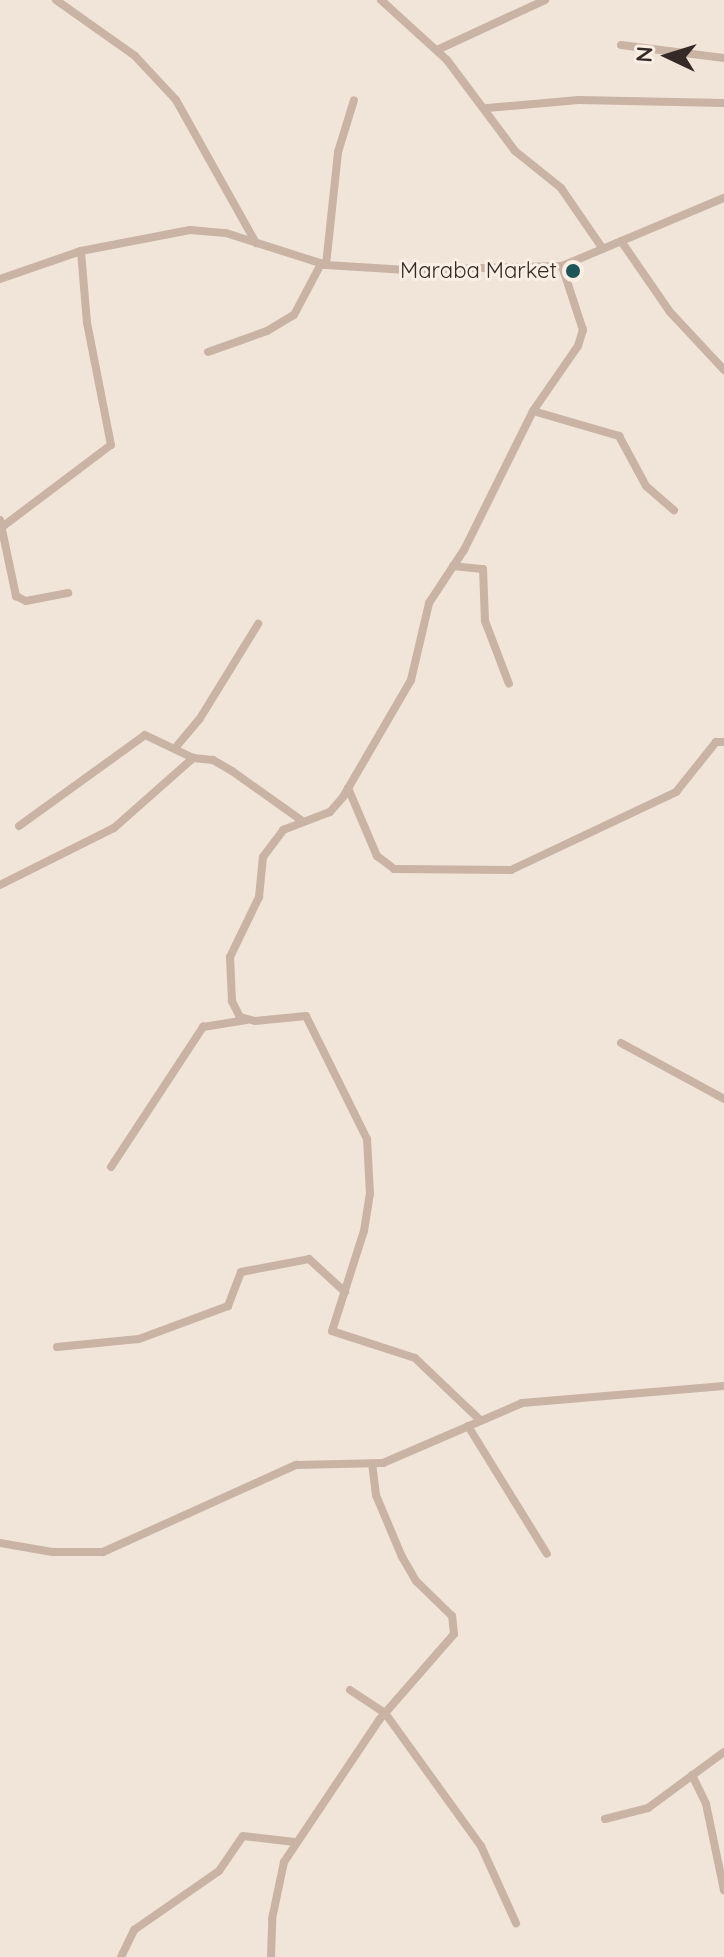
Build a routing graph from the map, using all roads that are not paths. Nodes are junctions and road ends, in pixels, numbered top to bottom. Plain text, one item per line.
1 (56, 0) edge
2 (381, 0) edge
3 (545, 0) edge
4 (621, 45) dead end
5 (437, 50) junction
6 (724, 58) edge
7 (354, 100) dead end
8 (724, 103) edge
9 (487, 108) junction
10 (724, 198) edge
11 (621, 241) junction
12 (256, 244) junction
13 (603, 249) junction
14 (81, 251) junction
15 (324, 264) junction
16 (562, 266) junction
17 (0, 279) edge
18 (208, 352) dead end
19 (724, 370) edge
20 (533, 411) junction
21 (674, 510) dead end
22 (1, 523) edge
23 (453, 566) junction
24 (68, 593) dead end
25 (258, 624) dead end
26 (509, 684) dead end
27 (724, 742) edge
28 (176, 747) junction
29 (193, 758) junction
30 (348, 788) junction
31 (301, 820) junction
32 (19, 826) dead end
33 (0, 885) edge
34 (246, 1020) junction
35 (621, 1043) dead end
36 (724, 1099) edge
37 (111, 1167) dead end
38 (345, 1292) junction
39 (57, 1347) dead end
40 (724, 1386) edge
41 (480, 1420) junction
42 (468, 1426) junction
43 (372, 1464) junction
44 (0, 1543) edge
45 (547, 1554) dead end
46 (350, 1690) dead end
47 (385, 1713) junction
48 (724, 1752) edge
49 (692, 1775) junction
50 (605, 1819) dead end
51 (295, 1842) junction
52 (724, 1890) edge
53 (516, 1923) dead end
54 (121, 1957) edge
55 (271, 1957) edge

1 - 12 street
2 - 5 street
3 - 5 street
4 - 6 street
5 - 9 street
7 - 15 street
8 - 9 street
9 - 13 street
10 - 11 street
11 - 13 street
11 - 19 street
12 - 14 street
12 - 15 street
13 - 16 street
14 - 17 street
14 - 22 street
15 - 16 street
15 - 18 street
16 - 20 street
20 - 21 street
20 - 23 street
22 - 24 street
23 - 26 street
23 - 30 street
25 - 28 street
27 - 30 street
28 - 29 street
28 - 32 street
29 - 31 street
29 - 33 street
30 - 31 street
31 - 34 street
34 - 37 street
34 - 38 street
35 - 36 street
38 - 39 street
38 - 41 street
40 - 41 street
41 - 42 street
42 - 43 street
42 - 45 street
43 - 44 street
43 - 47 street
46 - 47 street
47 - 51 street
47 - 53 street
48 - 49 street
49 - 50 street
49 - 52 street
51 - 54 street
51 - 55 street

